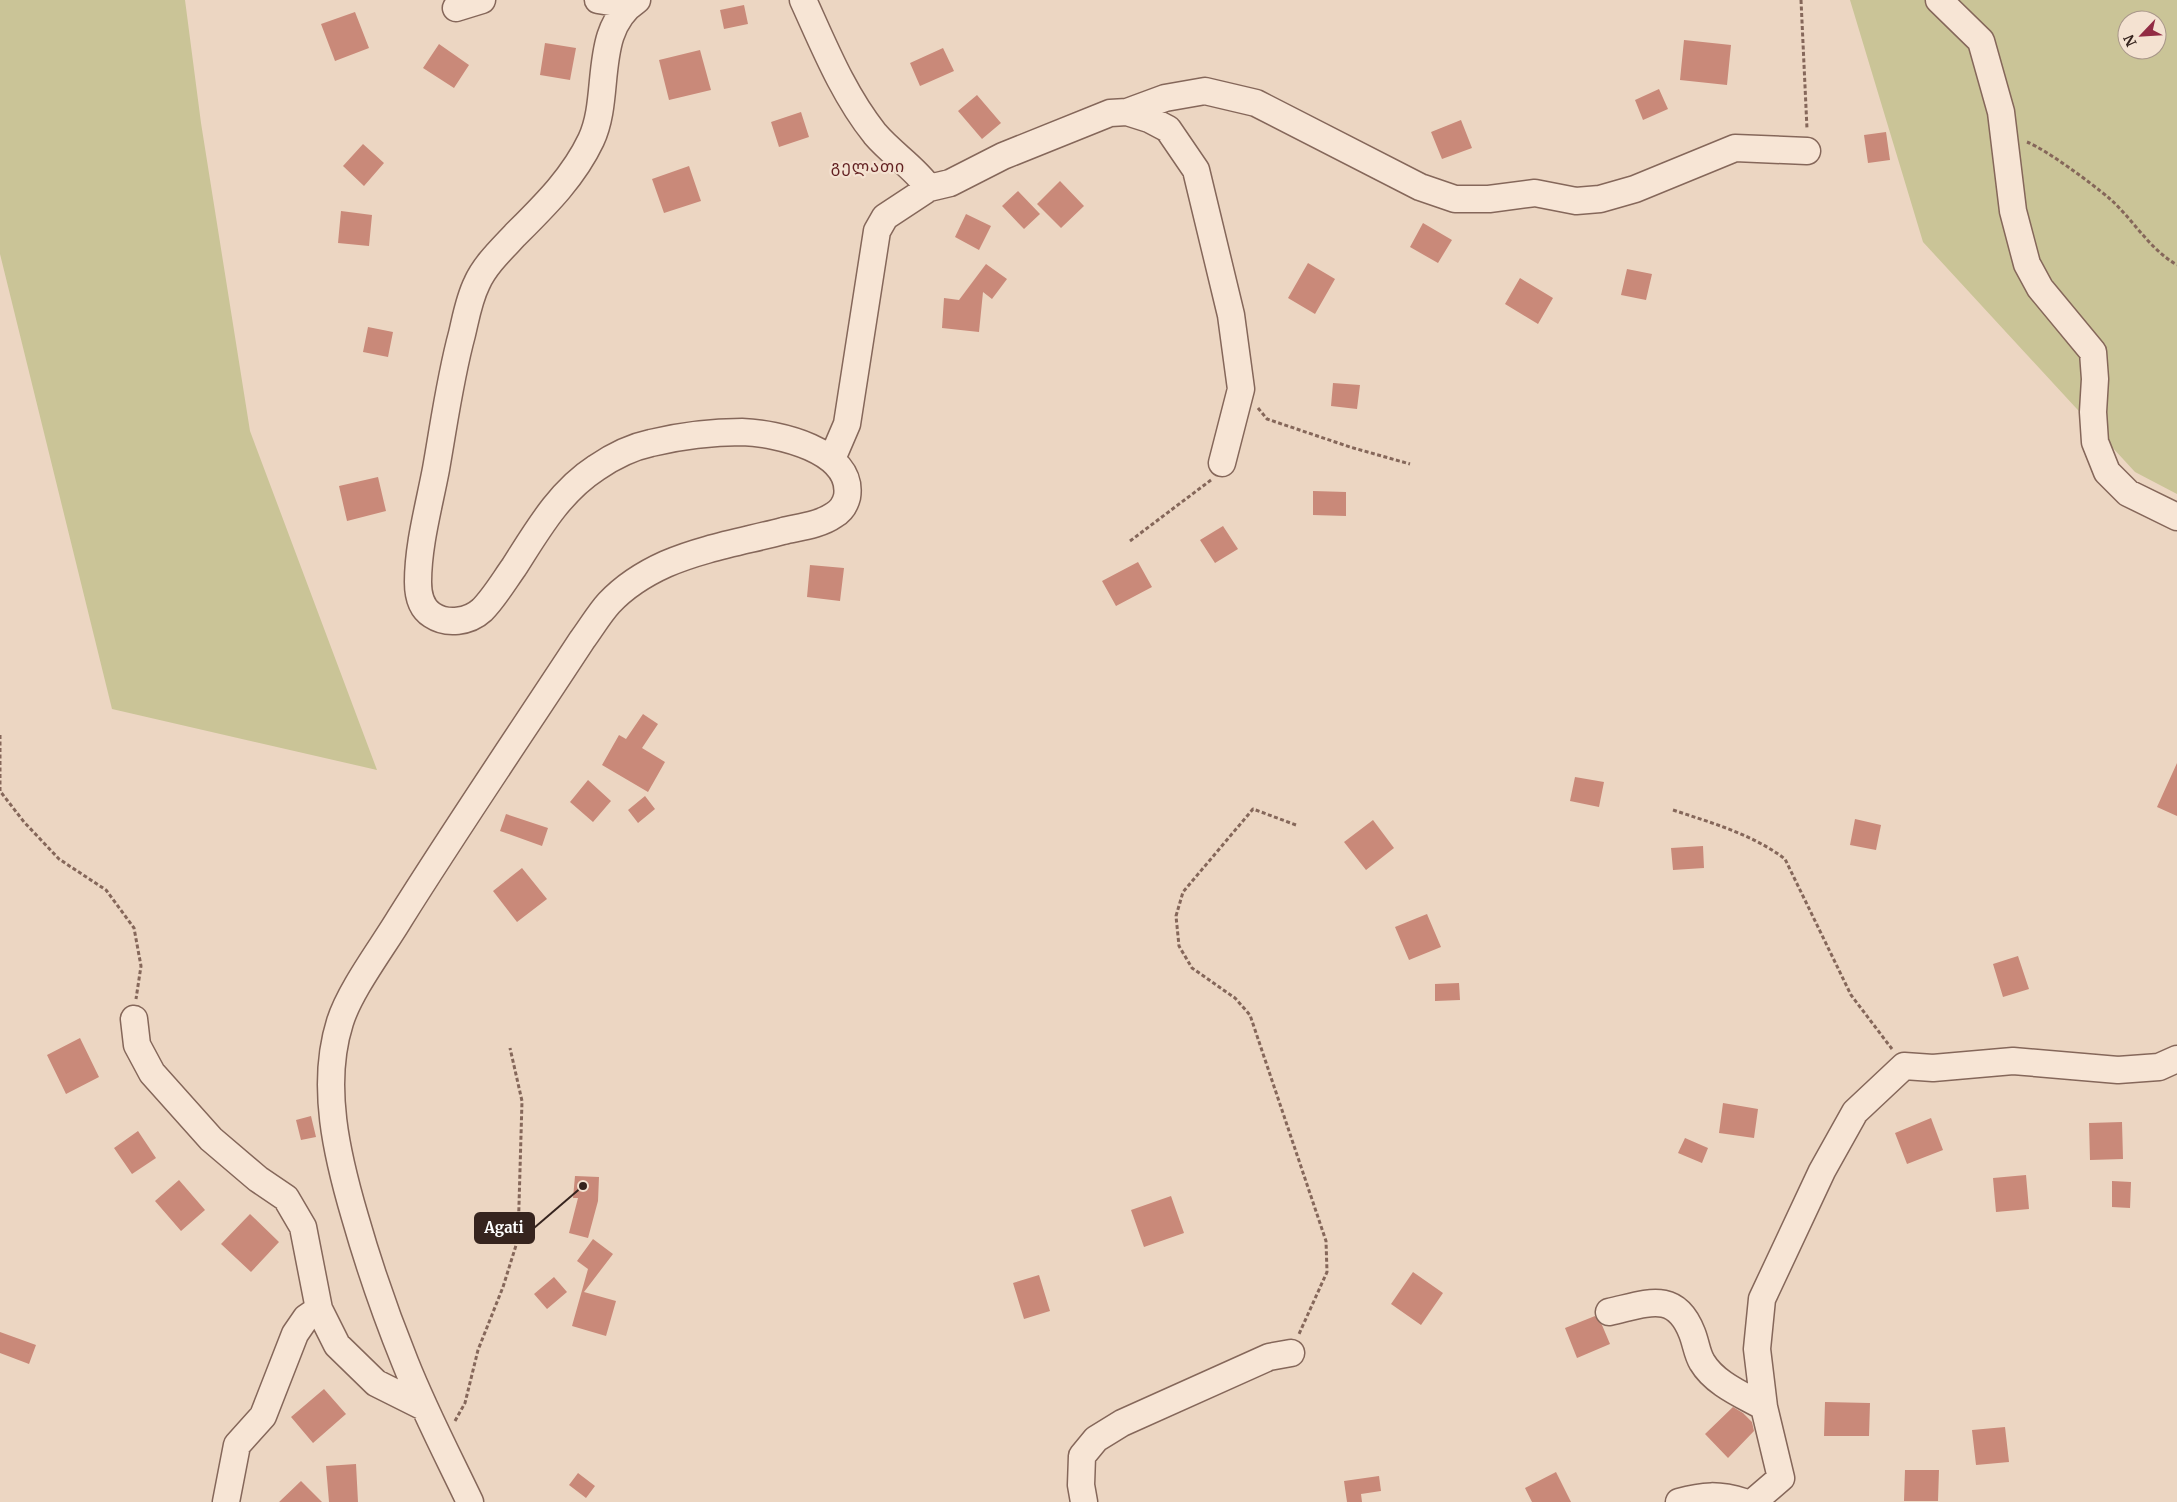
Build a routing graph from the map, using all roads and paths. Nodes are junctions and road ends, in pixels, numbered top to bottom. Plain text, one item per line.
1 (482, 0) edge
2 (598, 0) edge
3 (803, 0) edge
4 (1801, 0) edge
5 (1939, 0) edge
6 (633, 3) edge
7 (456, 8) dead end
8 (1127, 112) junction
9 (2004, 146) junction
10 (1808, 151) joint
11 (929, 188) junction
12 (2177, 265) edge
13 (1241, 389) junction
14 (832, 459) junction
15 (1222, 463) joint
16 (1410, 464) dead end
17 (2177, 517) edge
18 (1130, 541) dead end
19 (0, 735) edge
20 (1673, 810) dead end
21 (1296, 825) dead end
22 (134, 1019) joint
23 (510, 1048) dead end
24 (2177, 1060) edge
25 (1904, 1066) junction
26 (319, 1309) junction
27 (1609, 1312) dead end
28 (1291, 1353) joint
29 (424, 1407) junction
30 (1764, 1407) junction
31 (442, 1443) junction
32 (226, 1502) edge
33 (470, 1502) edge
34 (1084, 1502) edge
35 (1678, 1502) edge
36 (1744, 1502) edge
37 (1753, 1502) edge

1 - 7 street
2 - 6 street
3 - 11 street
4 - 10 path
5 - 9 street
6 - 14 street
8 - 10 street
8 - 11 street
8 - 13 street
9 - 12 path
9 - 17 street
11 - 14 street
13 - 15 street
13 - 16 path
14 - 29 street
15 - 18 path
19 - 22 path
20 - 25 path
21 - 28 path
22 - 26 street
23 - 31 path
24 - 25 street
25 - 30 street
26 - 29 street
26 - 32 street
27 - 30 street
28 - 34 street
29 - 31 street
30 - 37 street
31 - 33 street
35 - 36 street

